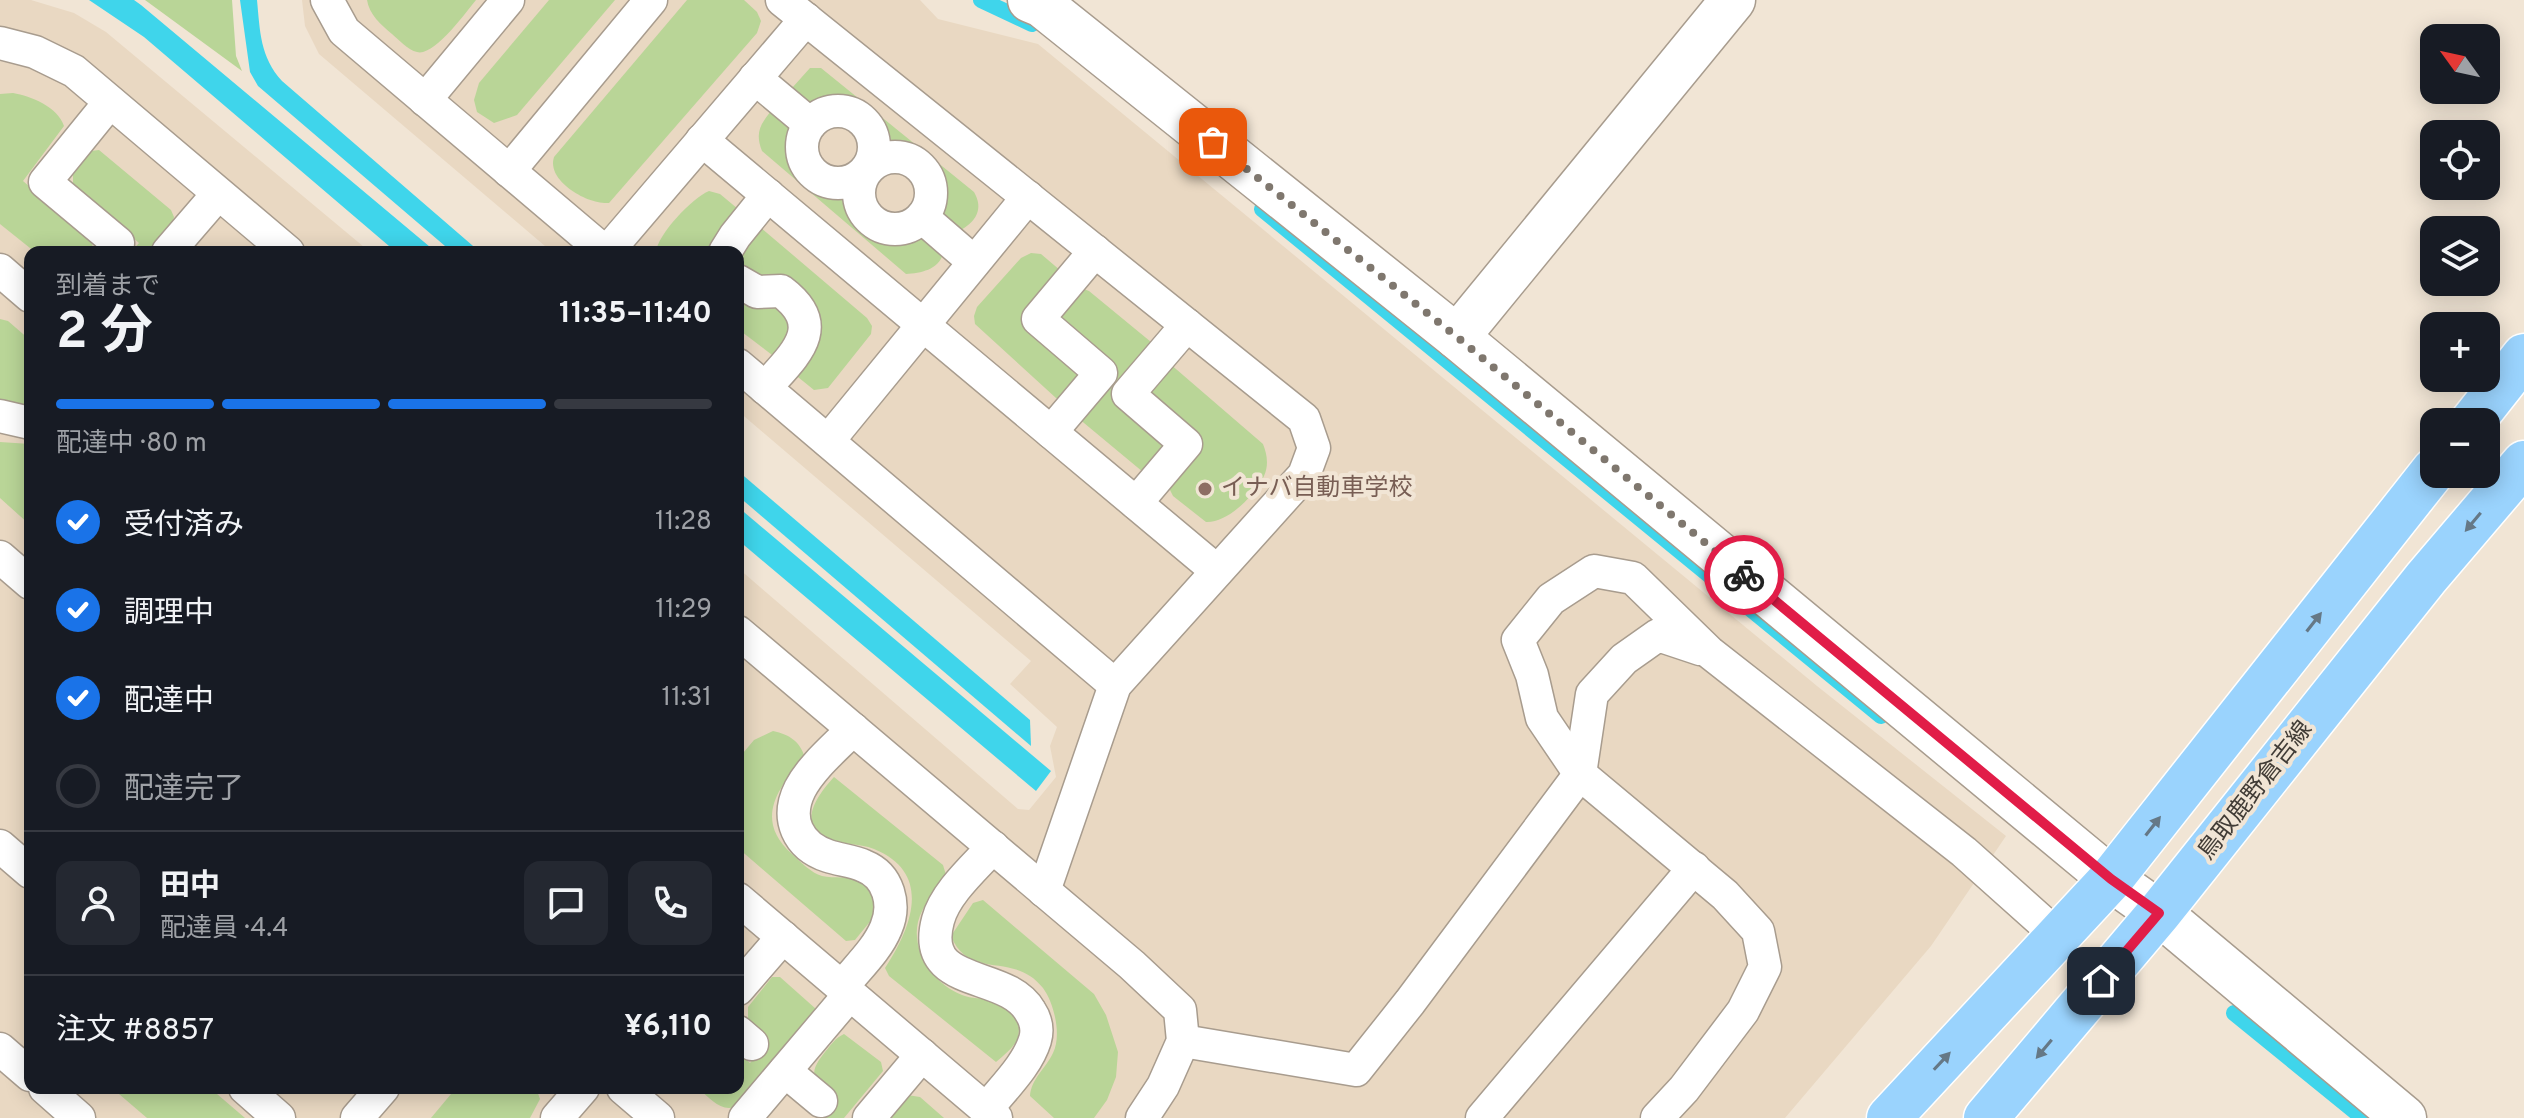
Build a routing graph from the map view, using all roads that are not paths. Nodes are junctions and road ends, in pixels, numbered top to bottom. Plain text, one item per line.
1 (327, 0) edge
2 (508, 0) edge
3 (651, 0) edge
4 (1030, 0) edge
5 (1733, 0) edge
6 (794, 10) edge
7 (0, 43) edge
8 (755, 78) junction
9 (425, 100) junction
10 (110, 102) junction
11 (810, 124) junction
12 (702, 140) junction
13 (509, 171) junction
14 (866, 171) junction
15 (218, 194) junction
16 (768, 195) junction
17 (1028, 197) junction
18 (922, 217) junction
19 (116, 246) edge
20 (173, 246) edge
21 (281, 246) edge
22 (599, 246) edge
23 (611, 246) edge
24 (730, 246) edge
25 (1095, 251) junction
26 (974, 262) junction
27 (1, 273) edge
28 (744, 284) edge
29 (24, 291) edge
30 (1187, 325) junction
31 (922, 326) junction
32 (1457, 337) junction
33 (2524, 356) edge
34 (744, 370) edge
35 (765, 388) junction
36 (2483, 408) edge
37 (0, 416) edge
38 (24, 422) edge
39 (1051, 432) junction
40 (828, 441) junction
41 (2524, 463) edge
42 (2420, 488) edge
43 (1136, 503) junction
44 (0, 557) edge
45 (1217, 571) junction
46 (24, 578) edge
47 (744, 649) edge
48 (1709, 652) junction
49 (1115, 685) junction
50 (853, 729) junction
51 (1580, 774) junction
52 (0, 846) edge
53 (993, 847) junction
54 (24, 867) edge
55 (1694, 868) junction
56 (2111, 879) junction
57 (1044, 891) junction
58 (744, 904) edge
59 (2159, 913) junction
60 (2058, 936) junction
61 (783, 937) junction
62 (744, 982) edge
63 (846, 990) junction
64 (1183, 1041) junction
65 (0, 1049) edge
66 (922, 1055) junction
67 (24, 1070) edge
68 (785, 1071) junction
69 (52, 1094) edge
70 (252, 1094) edge
71 (378, 1094) edge
72 (578, 1094) edge
73 (821, 1101) dead end
74 (989, 1115) edge
75 (79, 1118) edge
76 (279, 1118) edge
77 (357, 1118) edge
78 (557, 1118) edge
79 (745, 1118) edge
80 (869, 1118) edge
81 (1142, 1118) edge
82 (1482, 1118) edge
83 (1657, 1118) edge
84 (1889, 1118) edge
85 (1986, 1118) edge
86 (2404, 1118) edge

1 - 9 lane
2 - 9 lane
3 - 13 lane
4 - 32 street
5 - 32 street
6 - 8 lane
6 - 17 lane
7 - 10 lane
8 - 11 lane
8 - 12 lane
9 - 13 lane
10 - 15 lane
10 - 19 lane
11 - 14 lane
11 - 14 lane
12 - 16 lane
12 - 23 lane
13 - 22 lane
14 - 18 lane
14 - 18 lane
15 - 20 lane
15 - 21 lane
16 - 24 lane
16 - 31 lane
17 - 25 lane
17 - 26 lane
18 - 26 lane
25 - 30 lane
25 - 39 lane
26 - 31 lane
27 - 29 lane
28 - 35 lane
30 - 43 lane
30 - 45 lane
31 - 39 lane
31 - 40 lane
32 - 56 street
33 - 36 main road
34 - 35 lane
35 - 40 lane
37 - 38 lane
39 - 43 lane
40 - 49 lane
41 -> 59 main road, 鳥取鹿野倉吉線
56 -> 42 main road
43 - 45 lane
44 - 46 lane
45 - 49 lane
47 - 50 lane
48 - 51 lane
48 - 51 lane
48 - 60 lane
49 - 57 lane
50 - 53 lane
50 - 63 lane
51 - 55 lane
51 - 64 lane
52 - 54 lane
53 - 57 lane
53 - 74 lane
55 - 82 lane
55 - 83 lane
56 - 59 street
56 - 60 main road
57 - 64 lane
58 - 61 lane
59 -> 85 main road, 鳥取鹿野倉吉線
59 - 86 street
84 -> 60 main road
61 - 62 lane
61 - 63 lane
63 - 66 lane
63 - 68 lane
64 - 81 lane
65 - 67 lane
66 - 74 lane
66 - 80 lane
68 - 73 lane
68 - 79 lane
69 - 75 lane
70 - 76 lane
71 - 77 lane
72 - 78 lane

